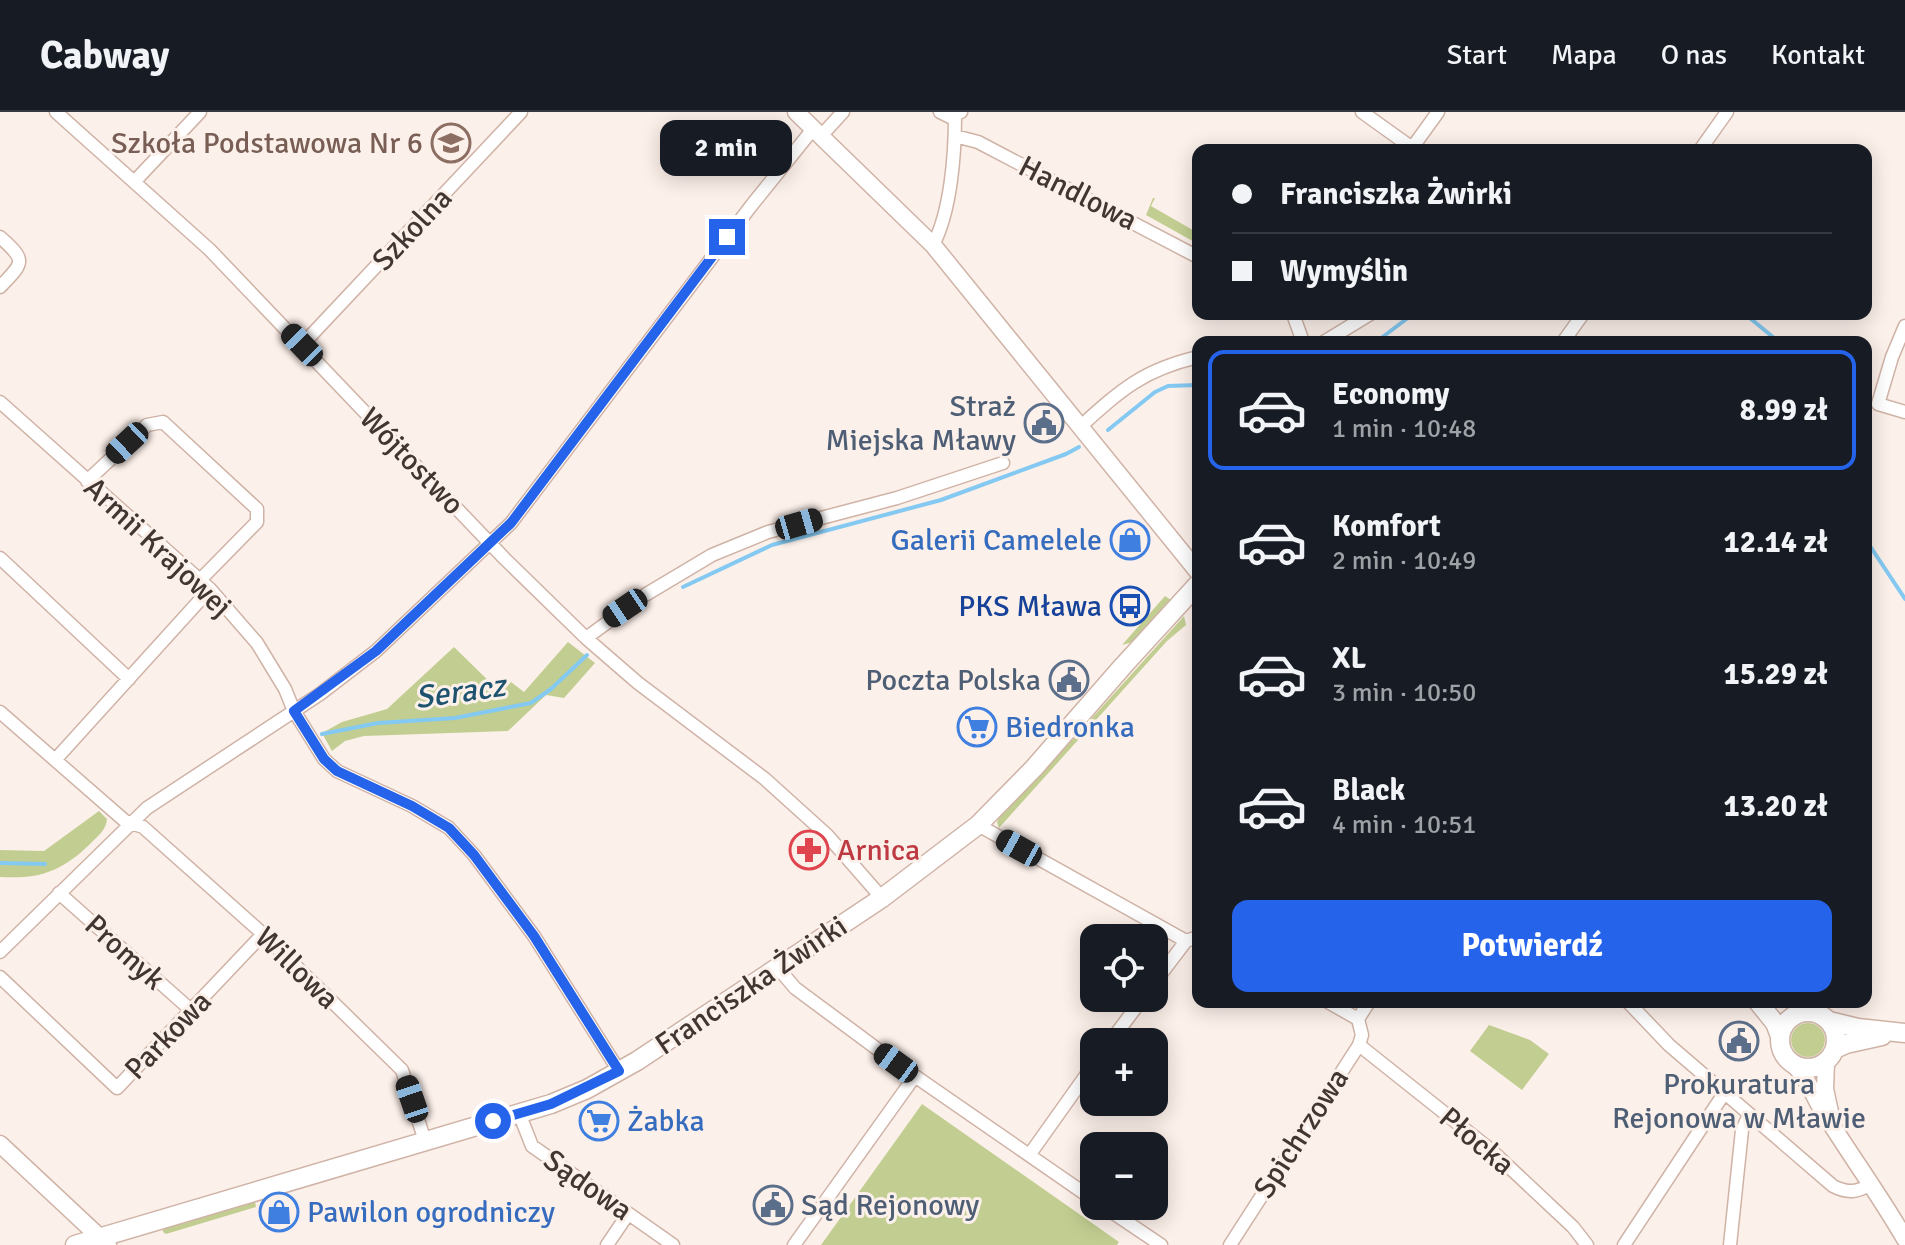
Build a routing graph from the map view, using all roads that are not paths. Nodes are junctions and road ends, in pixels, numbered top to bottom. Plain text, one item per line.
1 (56, 112) edge
2 (200, 112) edge
3 (521, 112) edge
4 (796, 112) edge
5 (843, 112) edge
6 (940, 112) edge
7 (1362, 112) edge
8 (1438, 112) edge
9 (1727, 112) edge
10 (958, 114) edge
11 (817, 132) junction
12 (955, 136) junction
13 (1406, 144) edge
14 (1416, 144) edge
15 (1704, 144) edge
16 (135, 181) junction
17 (0, 237) edge
18 (933, 245) junction
19 (1192, 254) edge
20 (0, 287) edge
21 (1360, 320) edge
22 (1905, 326) edge
23 (1334, 336) edge
24 (302, 345) junction
25 (1192, 359) edge
26 (0, 402) edge
27 (1878, 404) junction
28 (1872, 408) edge
29 (1905, 412) edge
30 (1081, 426) junction
31 (1003, 463) dead end
32 (87, 481) junction
33 (491, 544) junction
34 (0, 558) edge
35 (1192, 565) edge
36 (200, 580) junction
37 (210, 589) junction
38 (1192, 591) edge
39 (586, 638) junction
40 (129, 679) junction
41 (294, 711) junction
42 (0, 712) edge
43 (55, 760) junction
44 (132, 822) junction
45 (978, 825) junction
46 (59, 893) junction
47 (882, 898) junction
48 (263, 934) junction
49 (1192, 939) edge
50 (0, 952) edge
51 (1168, 967) edge
52 (778, 968) junction
53 (0, 977) edge
54 (1339, 1008) edge
55 (1365, 1008) edge
56 (1634, 1008) edge
57 (1763, 1008) edge
58 (1785, 1008) edge
59 (192, 1011) junction
60 (1797, 1014) junction
61 (1358, 1019) junction
62 (1829, 1021) junction
63 (1901, 1033) edge
64 (1780, 1036) junction
65 (1359, 1045) junction
66 (1830, 1056) junction
67 (1795, 1066) junction
68 (619, 1071) junction
69 (915, 1076) junction
70 (1080, 1084) edge
71 (1725, 1092) junction
72 (519, 1113) junction
73 (1749, 1115) junction
74 (1834, 1125) junction
75 (425, 1141) junction
76 (0, 1144) edge
77 (1030, 1154) junction
78 (1872, 1184) junction
79 (1080, 1190) edge
80 (628, 1214) junction
81 (1123, 1220) edge
82 (1142, 1233) junction
83 (1905, 1239) edge
84 (110, 1242) edge
85 (75, 1245) edge
86 (607, 1245) edge
87 (673, 1245) edge
88 (794, 1245) edge
89 (1134, 1245) edge
90 (1161, 1245) edge
91 (1230, 1245) edge
92 (1587, 1245) edge
93 (1624, 1245) edge
94 (1730, 1245) edge

1 - 16 street, Wójtostwo
2 - 16 street
3 - 24 street, Szkolna
4 - 11 street
5 - 11 street
6 - 10 street
7 - 13 street
8 - 14 street
9 - 15 street
10 - 12 street
11 - 18 street
11 - 33 street
12 - 18 street
12 - 19 street, Handlowa
16 - 24 street, Wójtostwo
17 - 20 street
18 - 30 street
21 - 23 street
22 - 27 street
24 - 33 street, Wójtostwo
25 - 30 street
26 - 32 street, Armii Krajowej
27 - 28 street
27 - 29 street
30 - 35 street
31 - 39 street
32 - 36 street, Armii Krajowej
32 - 36 street
33 - 39 street, Wójtostwo
33 - 41 street
34 - 40 street
36 - 37 street, Armii Krajowej
37 - 40 street
37 - 41 street, Armii Krajowej
38 - 45 main road, Franciszka Żwirki
39 - 47 street, Wójtostwo
40 - 43 street
41 - 44 street
41 - 68 street, Armii Krajowej
42 - 43 street, Willowa
43 - 44 street, Willowa
44 - 46 street
44 - 48 street, Willowa
45 - 47 main road, Franciszka Żwirki
45 - 49 street
46 - 50 street
46 - 59 street, Promyk
47 - 52 main road, Franciszka Żwirki
48 - 59 street, Parkowa
48 - 75 street, Willowa
49 - 51 street
52 - 68 main road, Franciszka Żwirki
52 - 69 street
53 - 59 street, Parkowa
54 - 61 street
55 - 61 street
56 - 71 street
57 - 64 main road
58 - 60 main road
60 - 62 main road
60 - 64 main road
61 - 65 street, Spichrzowa
62 - 63 main road
62 - 66 main road
63 - 66 main road
64 - 67 main road
65 - 91 street, Spichrzowa
65 - 92 street, Płocka
66 - 67 main road
66 - 74 street
67 - 74 street
68 - 72 main road, Franciszka Żwirki
69 - 77 street
69 - 88 street
70 - 77 street
71 - 73 street
71 - 93 street
72 - 75 main road, Franciszka Żwirki
72 - 80 street, Sądowa
73 - 78 street
73 - 94 street
74 - 78 street
75 - 84 main road, Franciszka Żwirki
76 - 84 street
77 - 79 street
78 - 83 street
80 - 86 street
80 - 87 street, Sądowa
81 - 82 street
82 - 89 street
82 - 90 street
84 - 85 main road, Franciszka Żwirki

